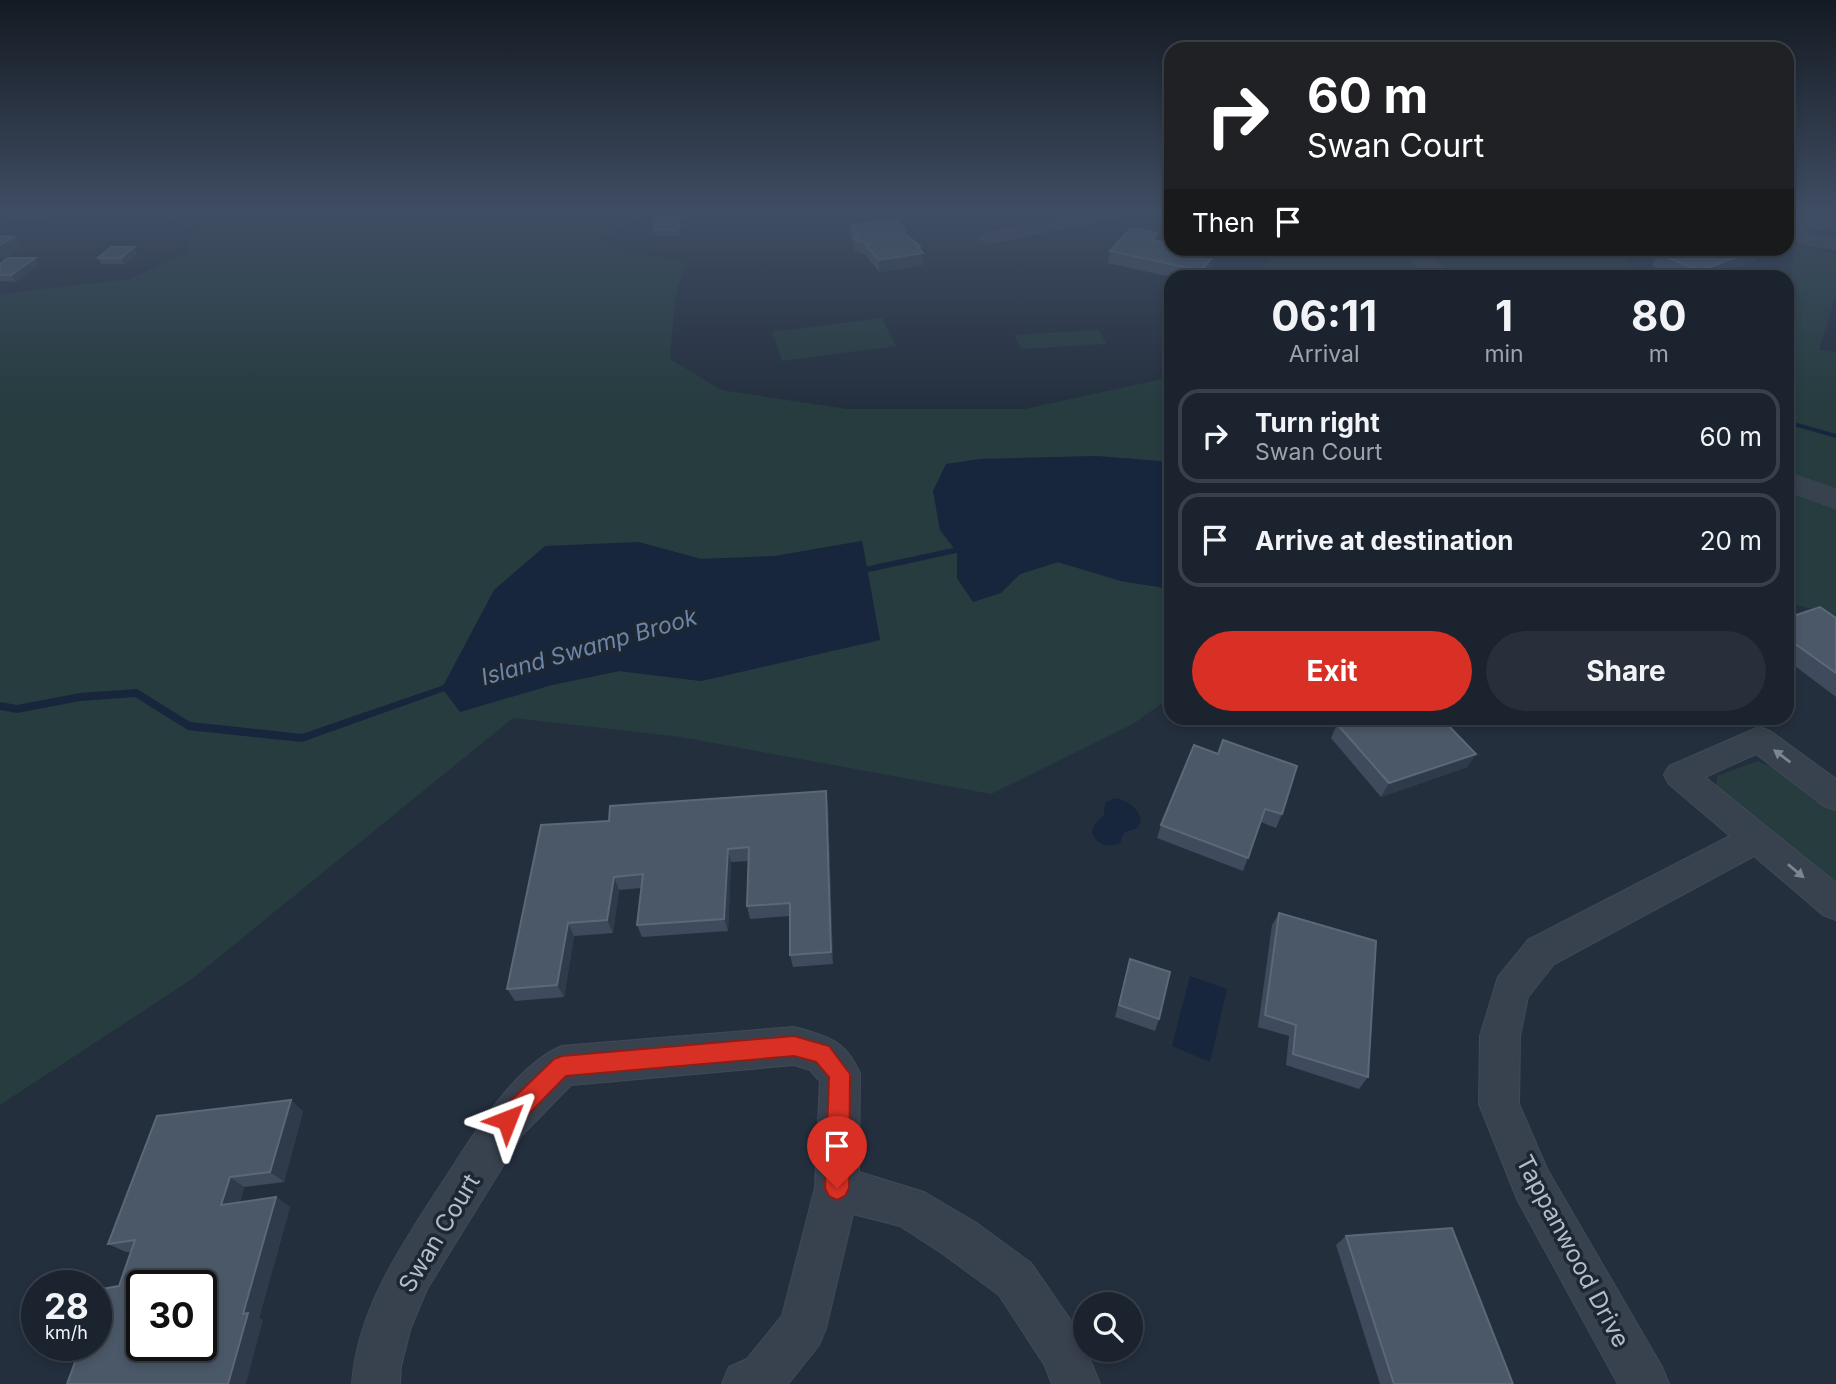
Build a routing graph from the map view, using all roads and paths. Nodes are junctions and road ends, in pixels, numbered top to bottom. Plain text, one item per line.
1 (1794, 484) edge
2 (1836, 500) edge
3 (1836, 797) edge
4 (1757, 838) junction
5 (1836, 904) edge
6 (837, 1188) junction
7 (376, 1384) edge
8 (746, 1384) edge
9 (1076, 1384) edge
10 (1645, 1384) edge

1 - 2 street
3 -> 4 street
4 -> 5 street
4 - 10 street, Tappanwood Drive
6 - 7 street, Swan Court
6 - 8 street, Swan Court
6 - 9 street

